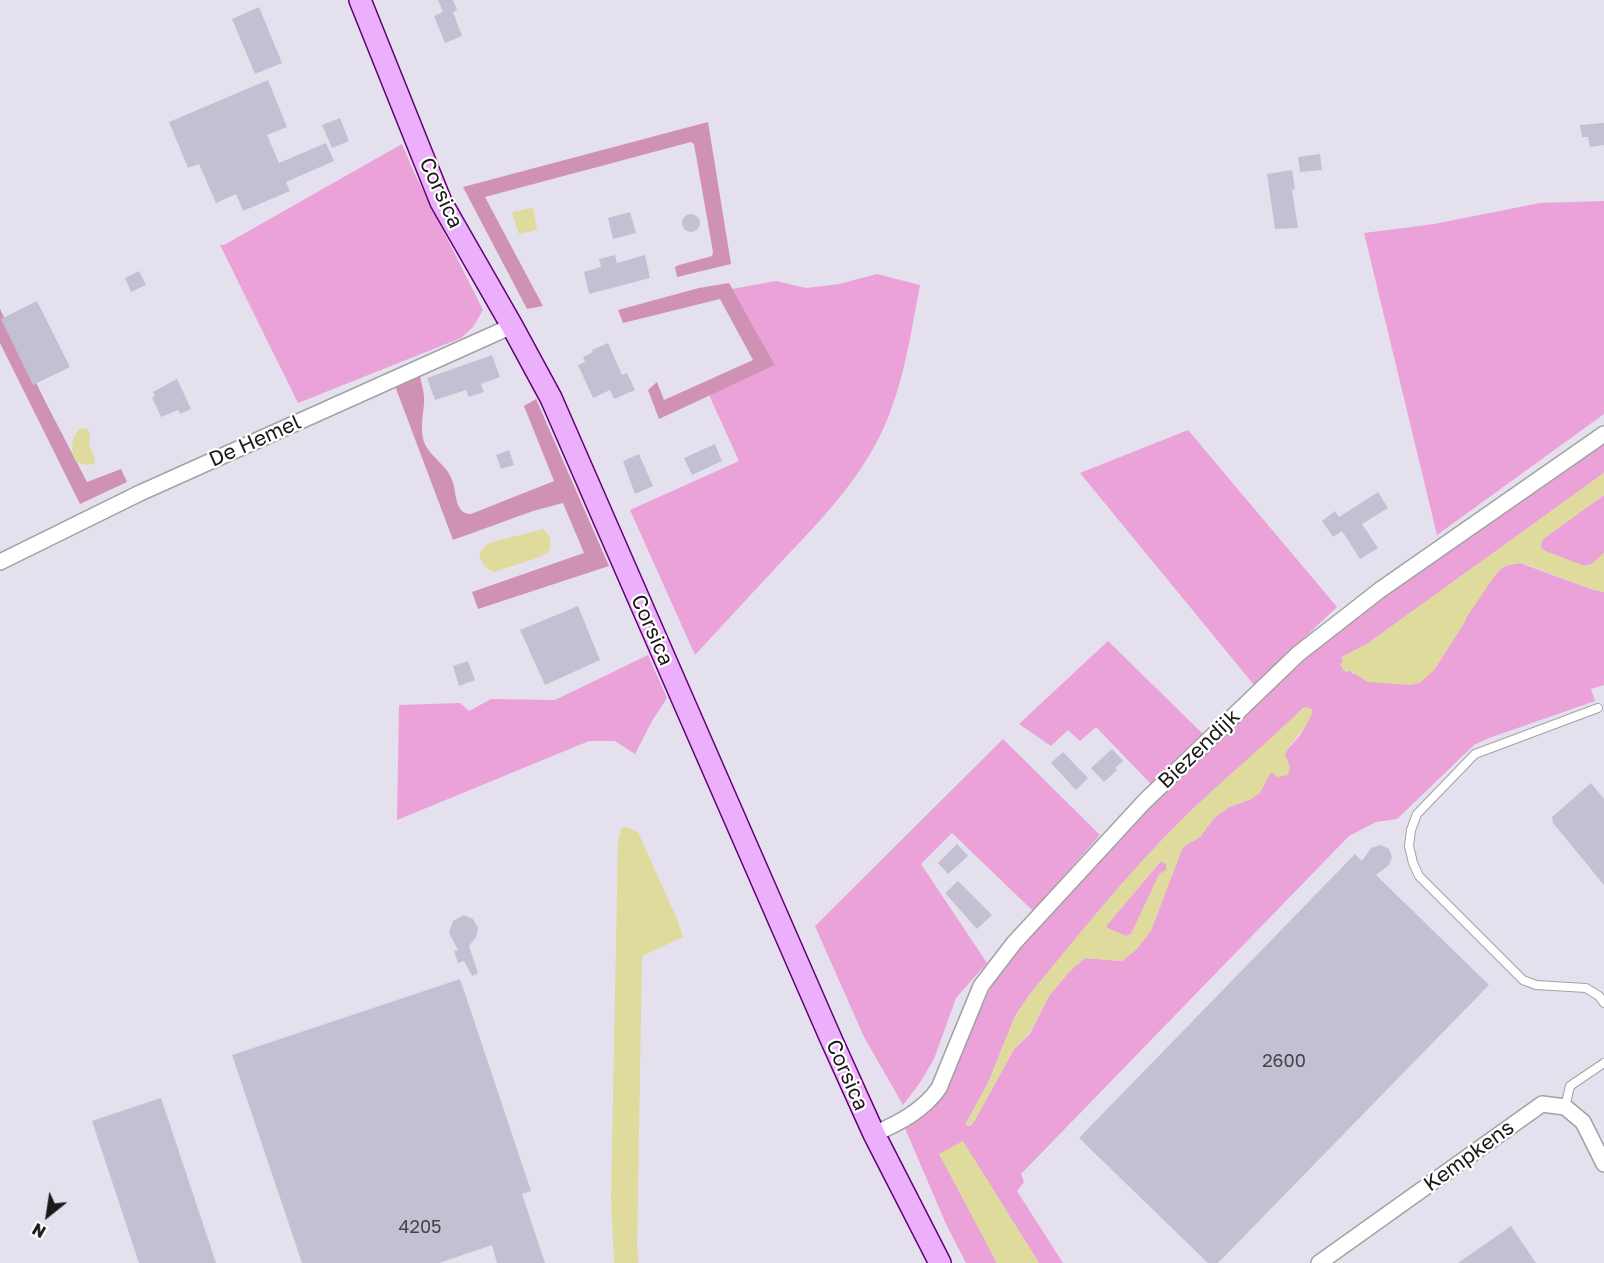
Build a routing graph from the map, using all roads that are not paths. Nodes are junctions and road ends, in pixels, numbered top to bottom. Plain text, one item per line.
1 (360, 0) edge
2 (512, 326) junction
3 (1604, 434) edge
4 (0, 562) edge
5 (1598, 708) dead end
6 (1604, 1003) edge
7 (1604, 1063) edge
8 (1565, 1107) junction
9 (874, 1134) junction
10 (1604, 1164) edge
11 (940, 1263) edge
12 (1319, 1263) edge

1 - 2 street, Corsica
2 - 4 street, De Hemel
2 - 9 street, Corsica
3 - 9 street, Biezendijk
5 - 6 lane
7 - 8 lane
8 - 10 street
8 - 12 street, Kempkens
9 - 11 street, Corsica

